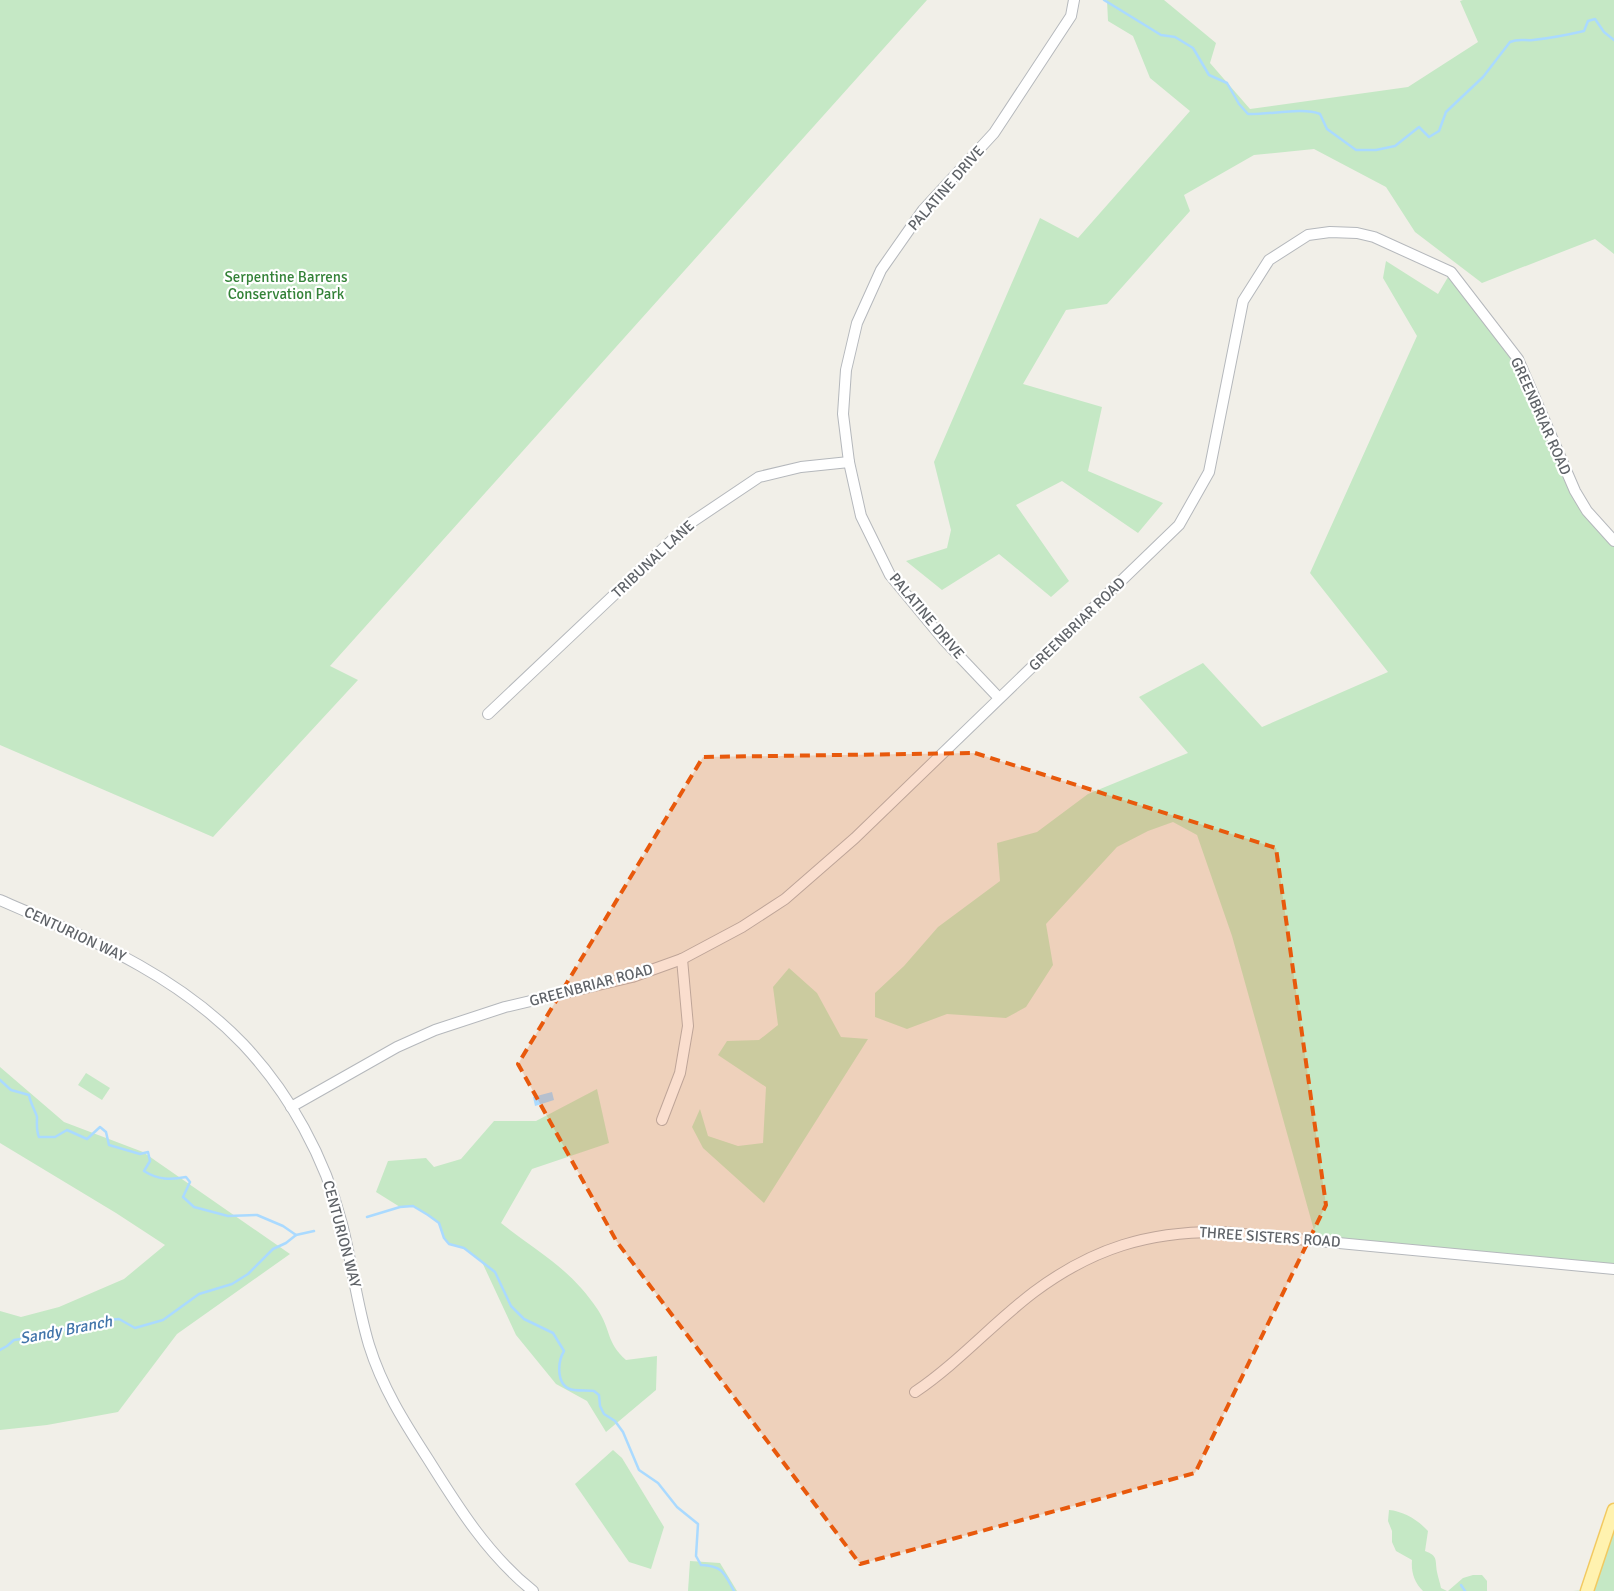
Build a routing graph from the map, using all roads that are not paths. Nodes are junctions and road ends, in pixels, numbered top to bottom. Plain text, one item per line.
1 (1074, 0) edge
2 (849, 462) junction
3 (1614, 541) edge
4 (999, 698) junction
5 (488, 714) dead end
6 (0, 900) edge
7 (682, 959) junction
8 (291, 1107) junction
9 (662, 1120) dead end
10 (1614, 1269) edge
11 (915, 1392) dead end
12 (1614, 1510) edge
13 (533, 1591) edge
14 (1587, 1591) edge

1 - 2 street, PALATINE DRIVE
2 - 4 street, PALATINE DRIVE
2 - 5 street, TRIBUNAL LANE
3 - 4 street, GREENBRIAR ROAD
4 - 7 street, GREENBRIAR ROAD
6 - 8 street, CENTURION WAY
7 - 8 street, GREENBRIAR ROAD
7 - 9 street
8 - 13 street, CENTURION WAY
10 - 11 street, THREE SISTERS ROAD
12 - 14 main road

